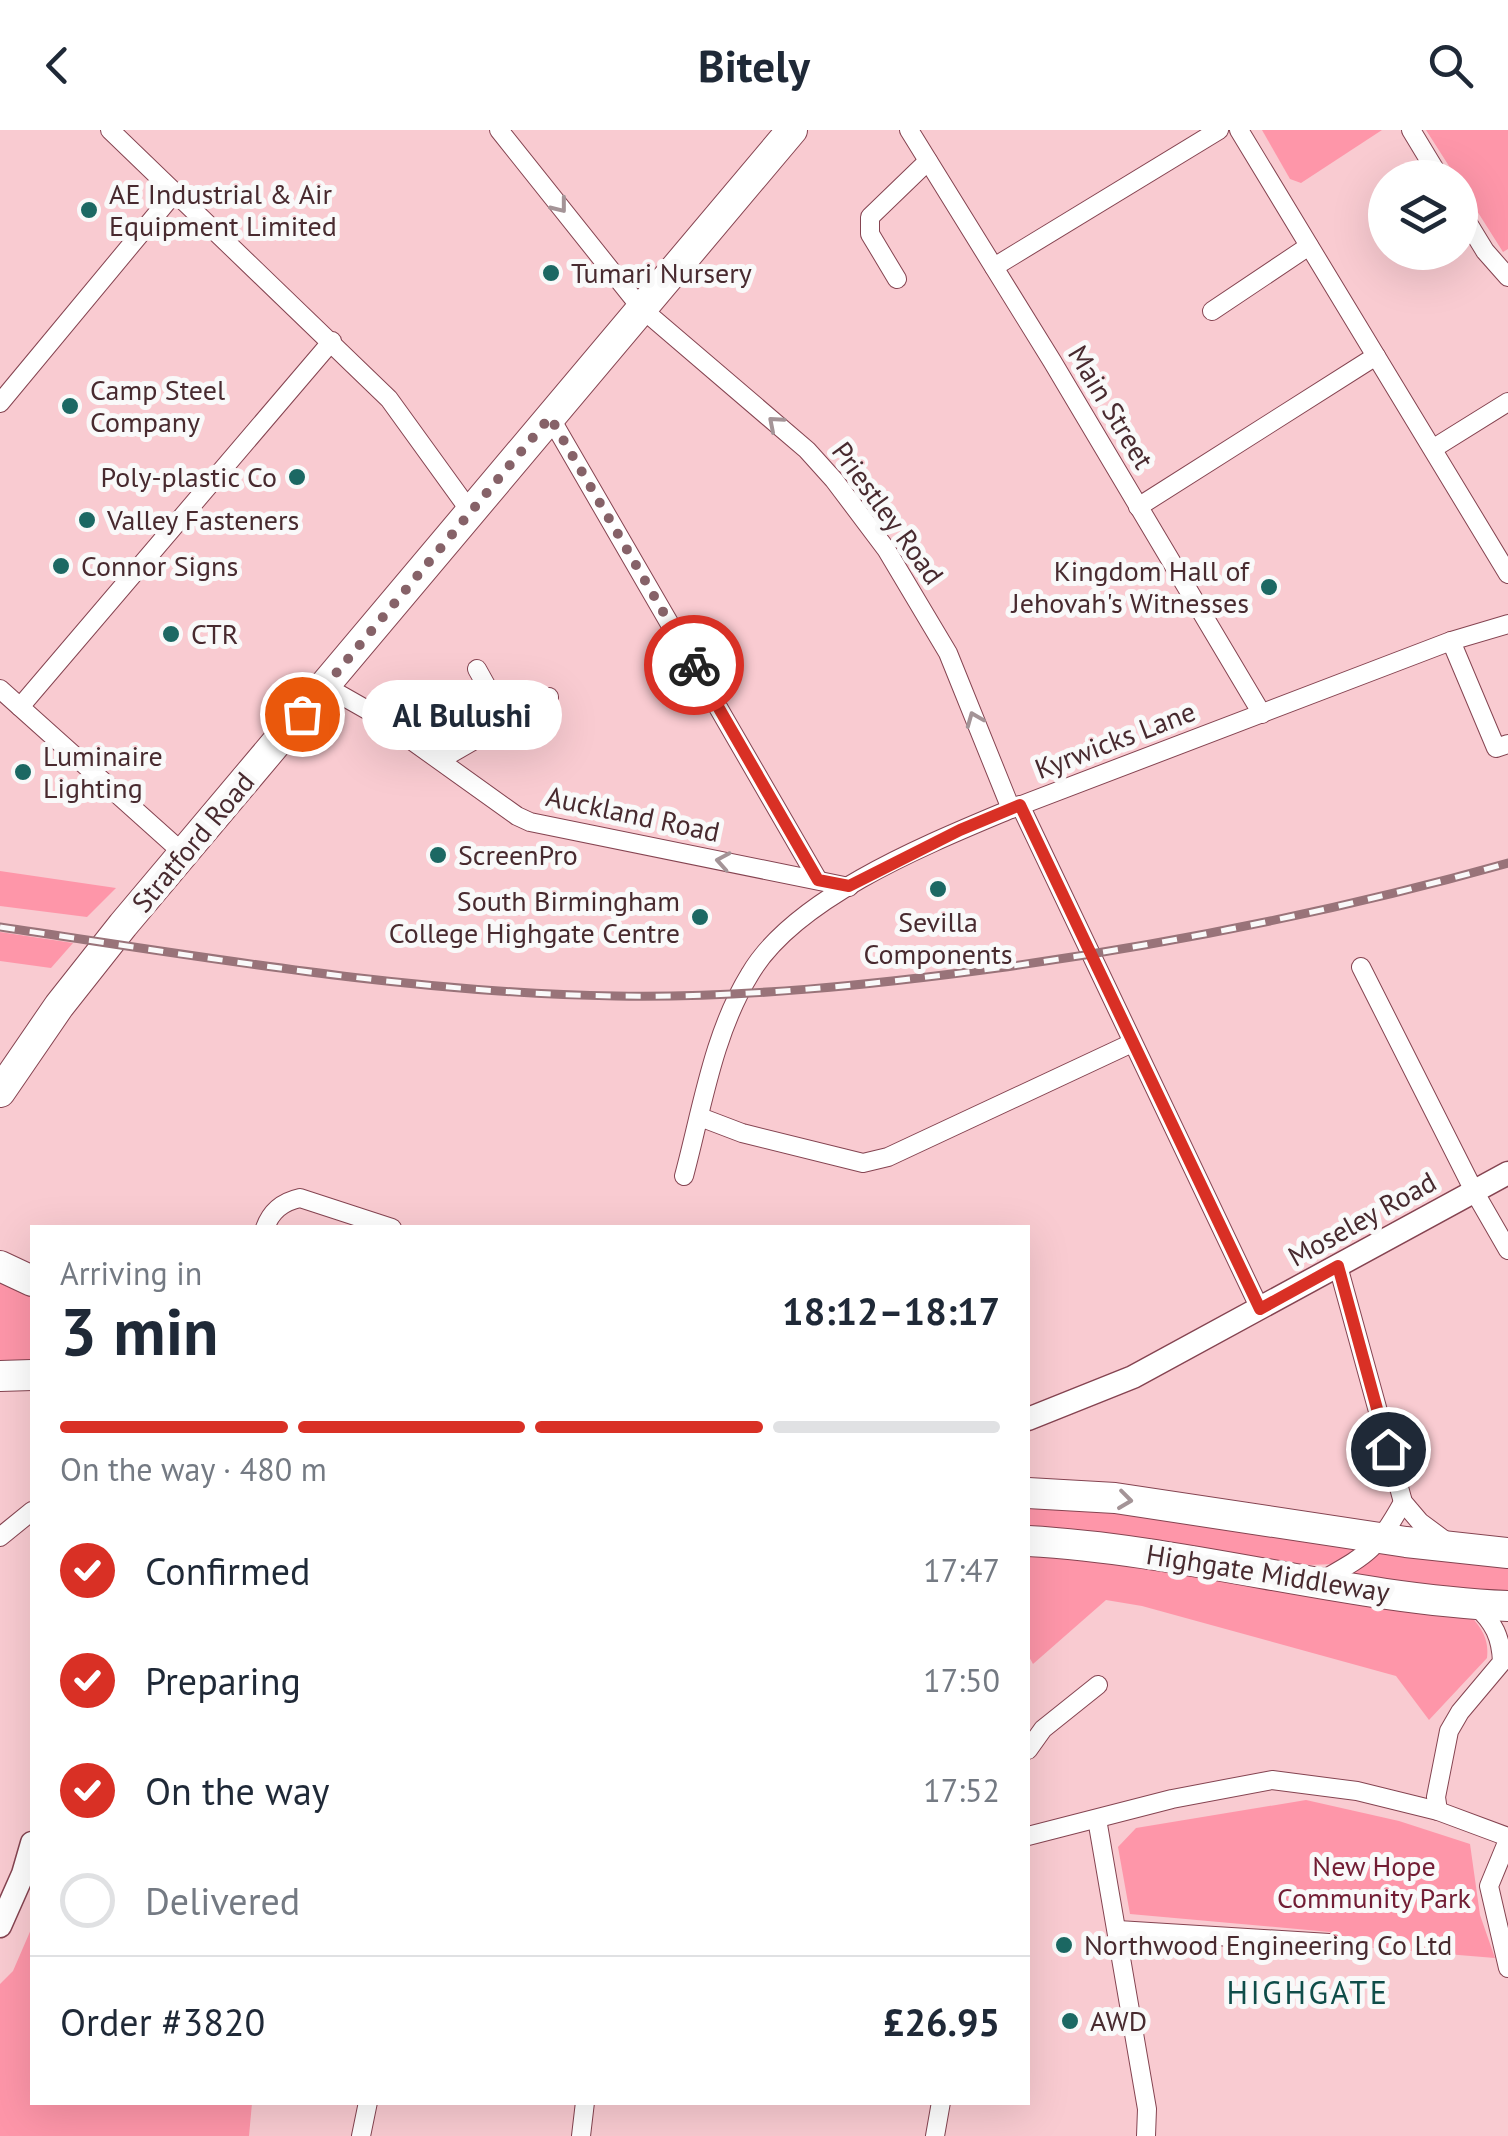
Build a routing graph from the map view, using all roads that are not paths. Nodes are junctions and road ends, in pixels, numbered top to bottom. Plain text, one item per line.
1 (110, 130) edge
2 (499, 130) edge
3 (792, 130) edge
4 (909, 130) edge
5 (1219, 130) edge
6 (1239, 130) edge
7 (1411, 130) edge
8 (1429, 160) edge
9 (928, 161) junction
10 (175, 192) junction
11 (1478, 234) edge
12 (1309, 246) junction
13 (994, 267) junction
14 (1505, 269) edge
15 (897, 280) dead end
16 (642, 308) junction
17 (1212, 311) dead end
18 (332, 341) junction
19 (1376, 356) junction
20 (0, 402) edge
21 (1508, 402) edge
22 (550, 417) junction
23 (1434, 448) junction
24 (1138, 506) junction
25 (470, 511) junction
26 (1508, 574) edge
27 (1508, 624) edge
28 (1451, 640) junction
29 (478, 669) dead end
30 (325, 686) junction
31 (0, 690) edge
32 (549, 697) dead end
33 (20, 707) junction
34 (1262, 714) junction
35 (506, 721) junction
36 (1508, 744) edge
37 (440, 760) junction
38 (1015, 807) junction
39 (183, 853) junction
40 (818, 880) junction
41 (849, 886) junction
42 (1360, 967) dead end
43 (59, 1006) junction
44 (1132, 1043) junction
45 (0, 1059) edge
46 (0, 1092) edge
47 (700, 1117) junction
48 (1508, 1173) edge
49 (684, 1176) dead end
50 (1474, 1191) junction
51 (265, 1225) edge
52 (383, 1225) edge
53 (1508, 1250) edge
54 (0, 1266) edge
55 (1338, 1266) junction
56 (30, 1280) edge
57 (1260, 1309) junction
58 (0, 1376) edge
59 (30, 1376) edge
60 (1030, 1419) edge
61 (1030, 1493) edge
62 (1403, 1502) junction
63 (30, 1513) edge
64 (1343, 1532) junction
65 (0, 1537) edge
66 (1383, 1539) junction
67 (1030, 1541) edge
68 (1458, 1548) junction
69 (1508, 1553) edge
70 (1320, 1582) junction
71 (1475, 1604) junction
72 (1508, 1606) edge
73 (1098, 1685) dead end
74 (1030, 1747) edge
75 (1438, 1811) junction
76 (1097, 1818) junction
77 (1030, 1835) edge
78 (1508, 1839) edge
79 (30, 1849) edge
80 (0, 1926) edge
81 (1118, 1930) junction
82 (1329, 1943) dead end
83 (1508, 1968) edge
84 (367, 2105) edge
85 (584, 2105) edge
86 (940, 2105) edge
87 (1150, 2135) edge
88 (361, 2136) edge
89 (581, 2136) edge
90 (935, 2136) edge

1 - 10 street
2 -> 16 street, Priestley Road
3 - 16 highway, Stratford Road
4 - 9 street, Main Street
5 - 13 street
6 - 12 street
7 - 8 street
9 - 13 street, Main Street
9 - 15 street
10 - 18 street
10 - 20 street
11 - 14 street
12 - 17 street
12 - 19 street
13 - 24 street, Main Street
16 - 22 highway, Stratford Road
38 -> 16 street, Priestley Road
18 - 25 street
18 - 33 street
19 - 23 street
19 - 24 street
21 - 23 street
22 - 25 highway, Stratford Road
22 - 40 street
23 - 26 street
24 - 34 street, Main Street
25 - 30 highway, Stratford Road
27 - 28 street, Kyrwicks Lane
28 - 34 street, Kyrwicks Lane
28 - 36 street
29 - 35 street
30 - 37 street, Auckland Road
30 - 39 highway, Stratford Road
31 - 33 street
32 - 35 street
33 - 39 street
34 - 38 street, Kyrwicks Lane
35 - 37 street
40 -> 37 street, Auckland Road
38 - 41 street, Kyrwicks Lane
38 - 44 street, Priestley Road
39 - 43 highway, Stratford Road
40 - 41 street, Auckland Road
41 - 47 street, Kyrwicks Lane
42 - 50 street
43 - 45 highway, Stratford Road
43 - 46 highway, Stratford Road
44 - 47 street
44 - 57 street, Priestley Road
47 - 49 street, Kyrwicks Lane
48 - 50 street, Moseley Road
50 - 53 street
50 - 55 street, Moseley Road
51 - 52 street
54 - 56 highway
55 - 57 street, Moseley Road
55 - 62 street
57 - 60 street, Moseley Road
58 - 59 highway
61 -> 64 highway, Highgate Middleway
62 - 64 street
62 - 66 street
62 - 68 street
63 - 65 street
64 - 66 highway, Highgate Middleway
66 - 68 highway, Highgate Middleway
66 - 70 street
67 - 70 highway, Highgate Middleway
68 - 69 highway, Highgate Middleway
70 - 71 highway, Highgate Middleway
71 - 72 highway, Highgate Middleway
71 - 75 street
73 - 74 street
75 - 76 street
75 - 78 street
76 - 77 street
76 - 81 street
78 - 83 street
79 - 80 street
81 - 82 street
81 - 87 street
84 - 88 street
85 - 89 street
86 - 90 street

